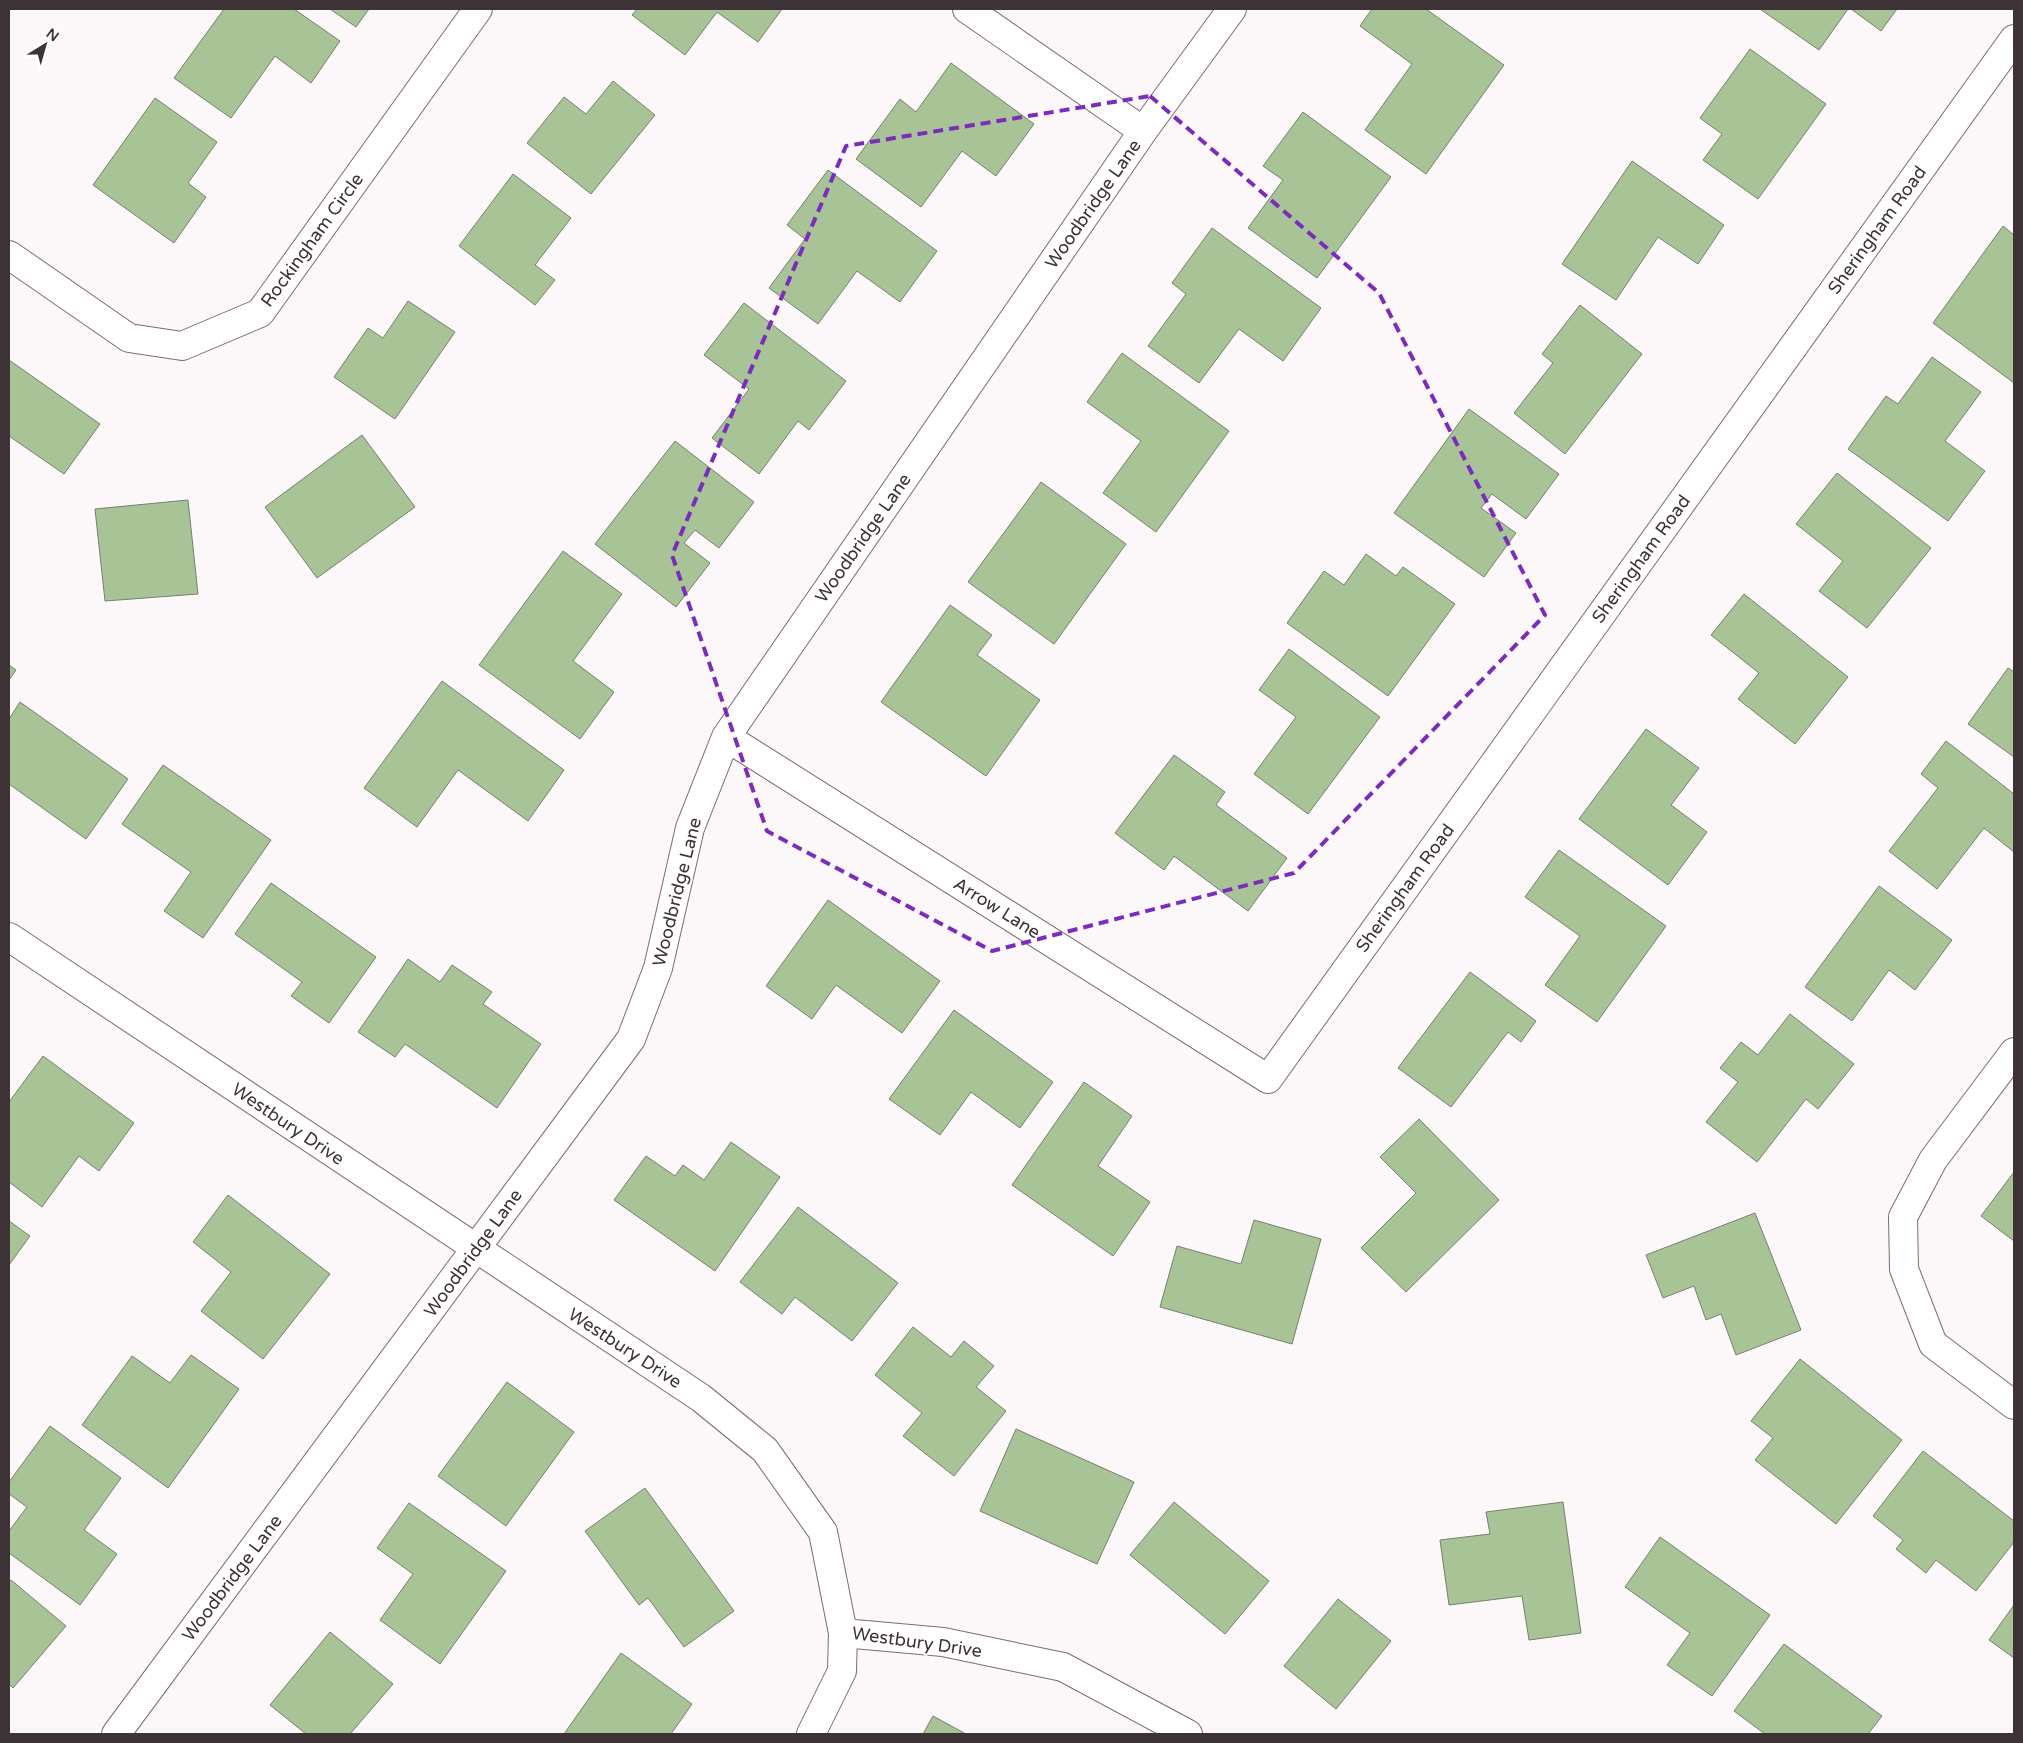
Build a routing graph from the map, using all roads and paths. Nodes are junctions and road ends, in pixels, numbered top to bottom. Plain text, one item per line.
1 (478, 9) edge
2 (966, 9) edge
3 (1232, 9) edge
4 (2014, 39) edge
5 (1143, 131) junction
6 (9, 255) edge
7 (726, 737) junction
8 (9, 937) edge
9 (2014, 1052) edge
10 (1268, 1079) joint
11 (475, 1250) junction
12 (2014, 1405) edge
13 (844, 1633) junction
14 (116, 1734) edge
15 (811, 1734) edge
16 (1188, 1734) edge

1 - 6 street, Rockingham Circle
2 - 5 street
3 - 5 street, Woodbridge Lane
4 - 10 street, Sheringham Road
5 - 7 street, Woodbridge Lane
7 - 10 street, Arrow Lane
7 - 11 street, Woodbridge Lane
8 - 11 street, Westbury Drive
9 - 12 street
11 - 13 street, Westbury Drive
11 - 14 street, Woodbridge Lane
13 - 15 street
13 - 16 street, Westbury Drive

